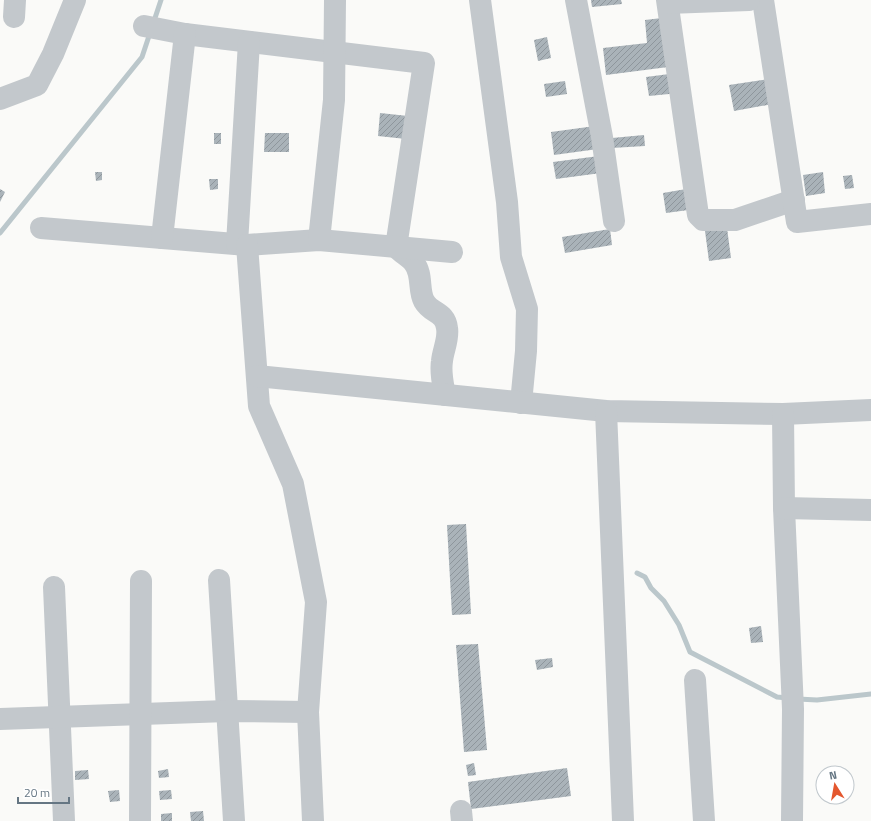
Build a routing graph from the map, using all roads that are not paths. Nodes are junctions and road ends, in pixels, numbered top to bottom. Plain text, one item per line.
1 (75, 0) edge
2 (335, 0) edge
3 (480, 0) edge
4 (576, 0) edge
5 (749, 0) edge
6 (763, 0) edge
7 (667, 2) edge
8 (144, 26) dead end
9 (185, 34) junction
10 (249, 42) junction
11 (335, 52) junction
12 (0, 99) edge
13 (794, 200) junction
14 (871, 214) edge
15 (614, 221) dead end
16 (41, 228) dead end
17 (162, 238) junction
18 (319, 240) junction
19 (242, 245) junction
20 (396, 248) junction
21 (452, 252) dead end
22 (257, 376) junction
23 (446, 395) junction
24 (521, 403) junction
25 (871, 410) edge
26 (606, 411) junction
27 (783, 414) junction
28 (784, 508) junction
29 (871, 510) edge
30 (219, 580) dead end
31 (142, 581) dead end
32 (54, 587) dead end
33 (695, 680) dead end
34 (227, 711) junction
35 (308, 712) junction
36 (139, 714) junction
37 (60, 717) junction
38 (0, 719) edge
39 (64, 821) edge
40 (140, 821) edge
41 (234, 821) edge
42 (313, 821) edge
43 (623, 821) edge
44 (704, 821) edge
45 (792, 821) edge

1 - 12 street
2 - 11 street
3 - 24 street
4 - 15 street
5 - 7 street
6 - 13 street
7 - 13 street
8 - 9 street
9 - 10 street
9 - 17 street
10 - 11 street
10 - 19 street
11 - 18 street
11 - 20 street
13 - 14 street
16 - 17 street
17 - 19 street
18 - 19 street
18 - 20 street
19 - 22 street
20 - 21 street
20 - 23 street
22 - 23 street
22 - 35 street
23 - 24 street
24 - 26 street
25 - 27 street
26 - 27 street
26 - 43 street
27 - 28 street
28 - 29 street
28 - 45 street
30 - 34 street
31 - 36 street
32 - 37 street
33 - 44 street
34 - 35 street
34 - 36 street
34 - 41 street
35 - 42 street
36 - 37 street
36 - 40 street
37 - 38 street
37 - 39 street

